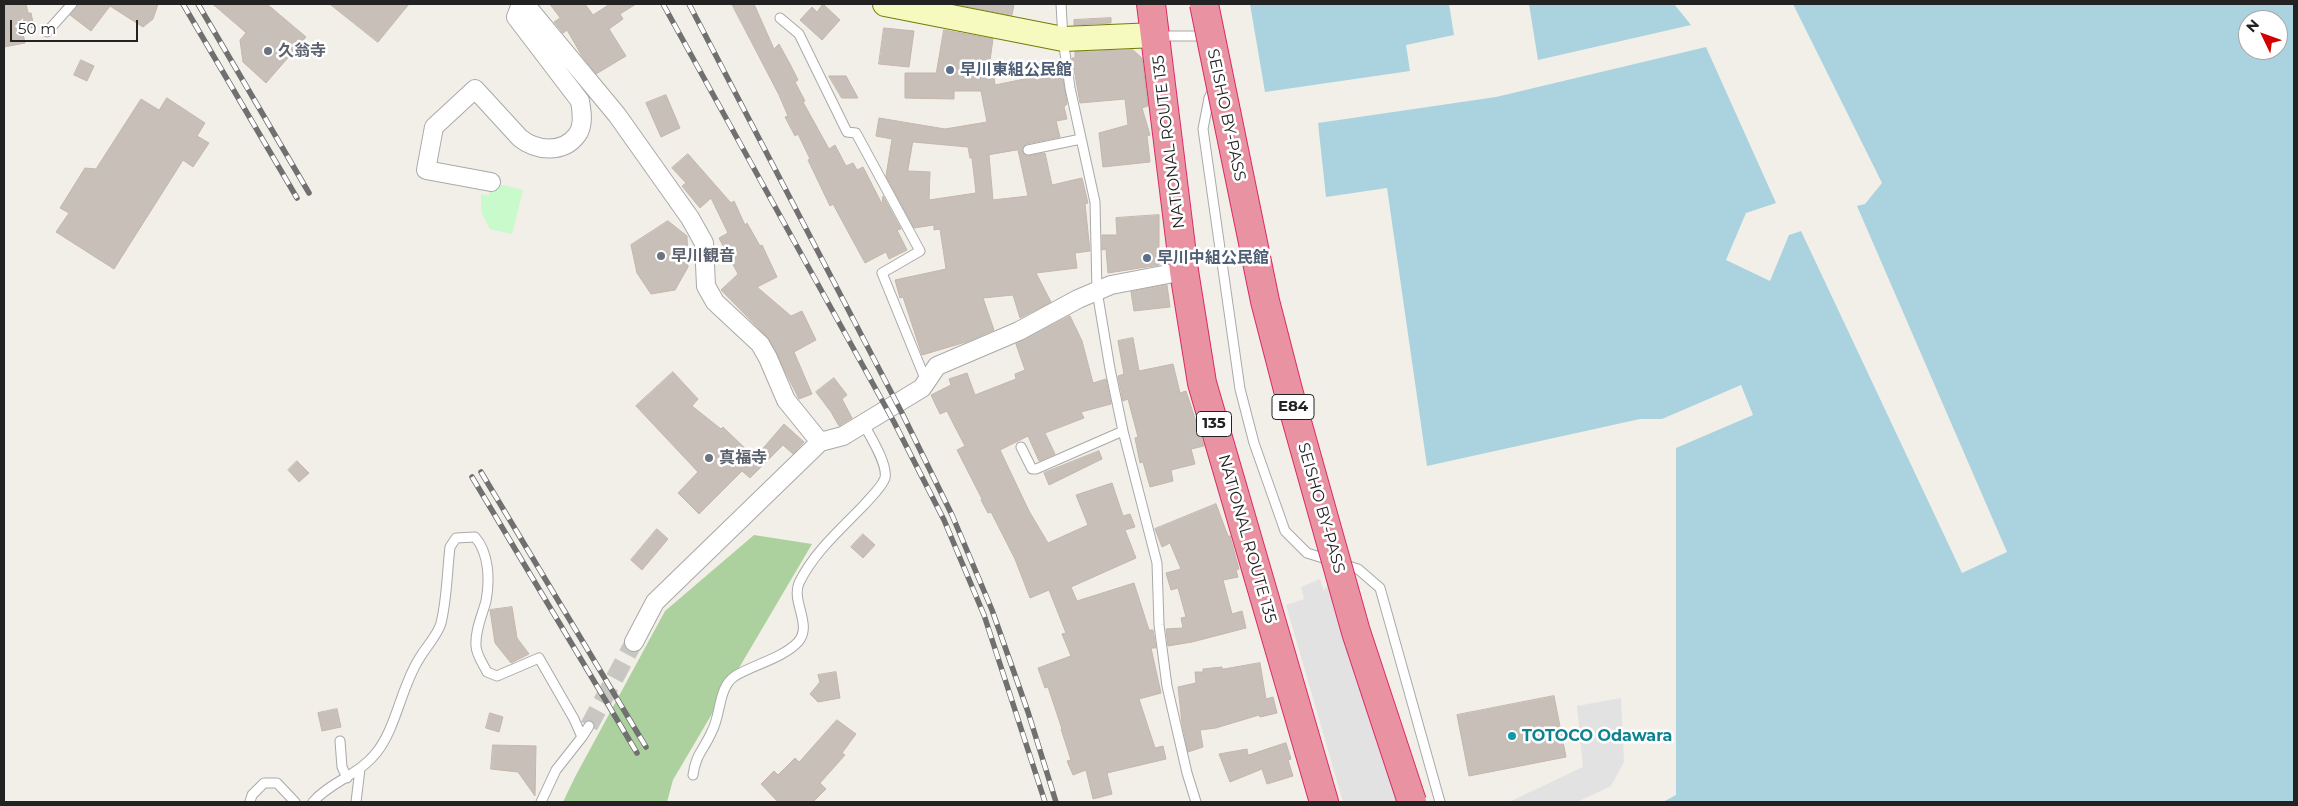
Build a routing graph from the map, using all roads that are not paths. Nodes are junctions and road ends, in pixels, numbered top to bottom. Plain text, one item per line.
1 (72, 4) edge
2 (521, 4) edge
3 (525, 4) edge
4 (885, 4) edge
5 (1061, 4) edge
6 (1151, 4) edge
7 (1204, 4) edge
8 (1214, 4) edge
9 (780, 18) dead end
10 (47, 32) dead end
11 (1156, 36) junction
12 (1062, 39) junction
13 (1081, 139) junction
14 (1028, 150) dead end
15 (491, 182) dead end
16 (1184, 271) junction
17 (1097, 291) junction
18 (926, 381) junction
19 (863, 423) junction
20 (1123, 432) junction
21 (820, 442) junction
22 (1021, 447) dead end
23 (634, 642) tunnel mouth
24 (589, 726) tunnel mouth
25 (582, 737) junction
26 (340, 740) dead end
27 (360, 769) junction
28 (693, 775) dead end
29 (346, 778) junction
30 (250, 802) edge
31 (295, 802) edge
32 (313, 802) edge
33 (356, 802) edge
34 (541, 802) edge
35 (1196, 802) edge
36 (1324, 802) edge
37 (1412, 802) edge
38 (1422, 802) edge
39 (1440, 802) edge

1 - 10 lane
2 - 15 street
3 - 21 street
4 - 12 main road
5 - 12 lane
6 - 11 highway, NATIONAL ROUTE 135 / 135
7 - 37 highway, SEISHO BY-PASS / E84, bridge
8 - 38 highway, SEISHO BY-PASS / E84
9 - 18 lane
11 - 12 main road
11 - 16 highway, NATIONAL ROUTE 135 / 135
11 - 39 lane
12 - 13 lane
13 - 14 lane
13 - 17 lane
16 - 17 street
16 - 36 highway, NATIONAL ROUTE 135 / 135
17 - 18 street
17 - 20 lane
18 - 19 street
19 - 21 street
19 - 28 lane
20 - 22 lane
20 - 35 lane
21 - 23 street
24 - 25 lane
25 - 27 lane
25 - 34 lane
26 - 29 lane
27 - 29 lane
27 - 33 lane
29 - 32 lane
30 - 31 lane

